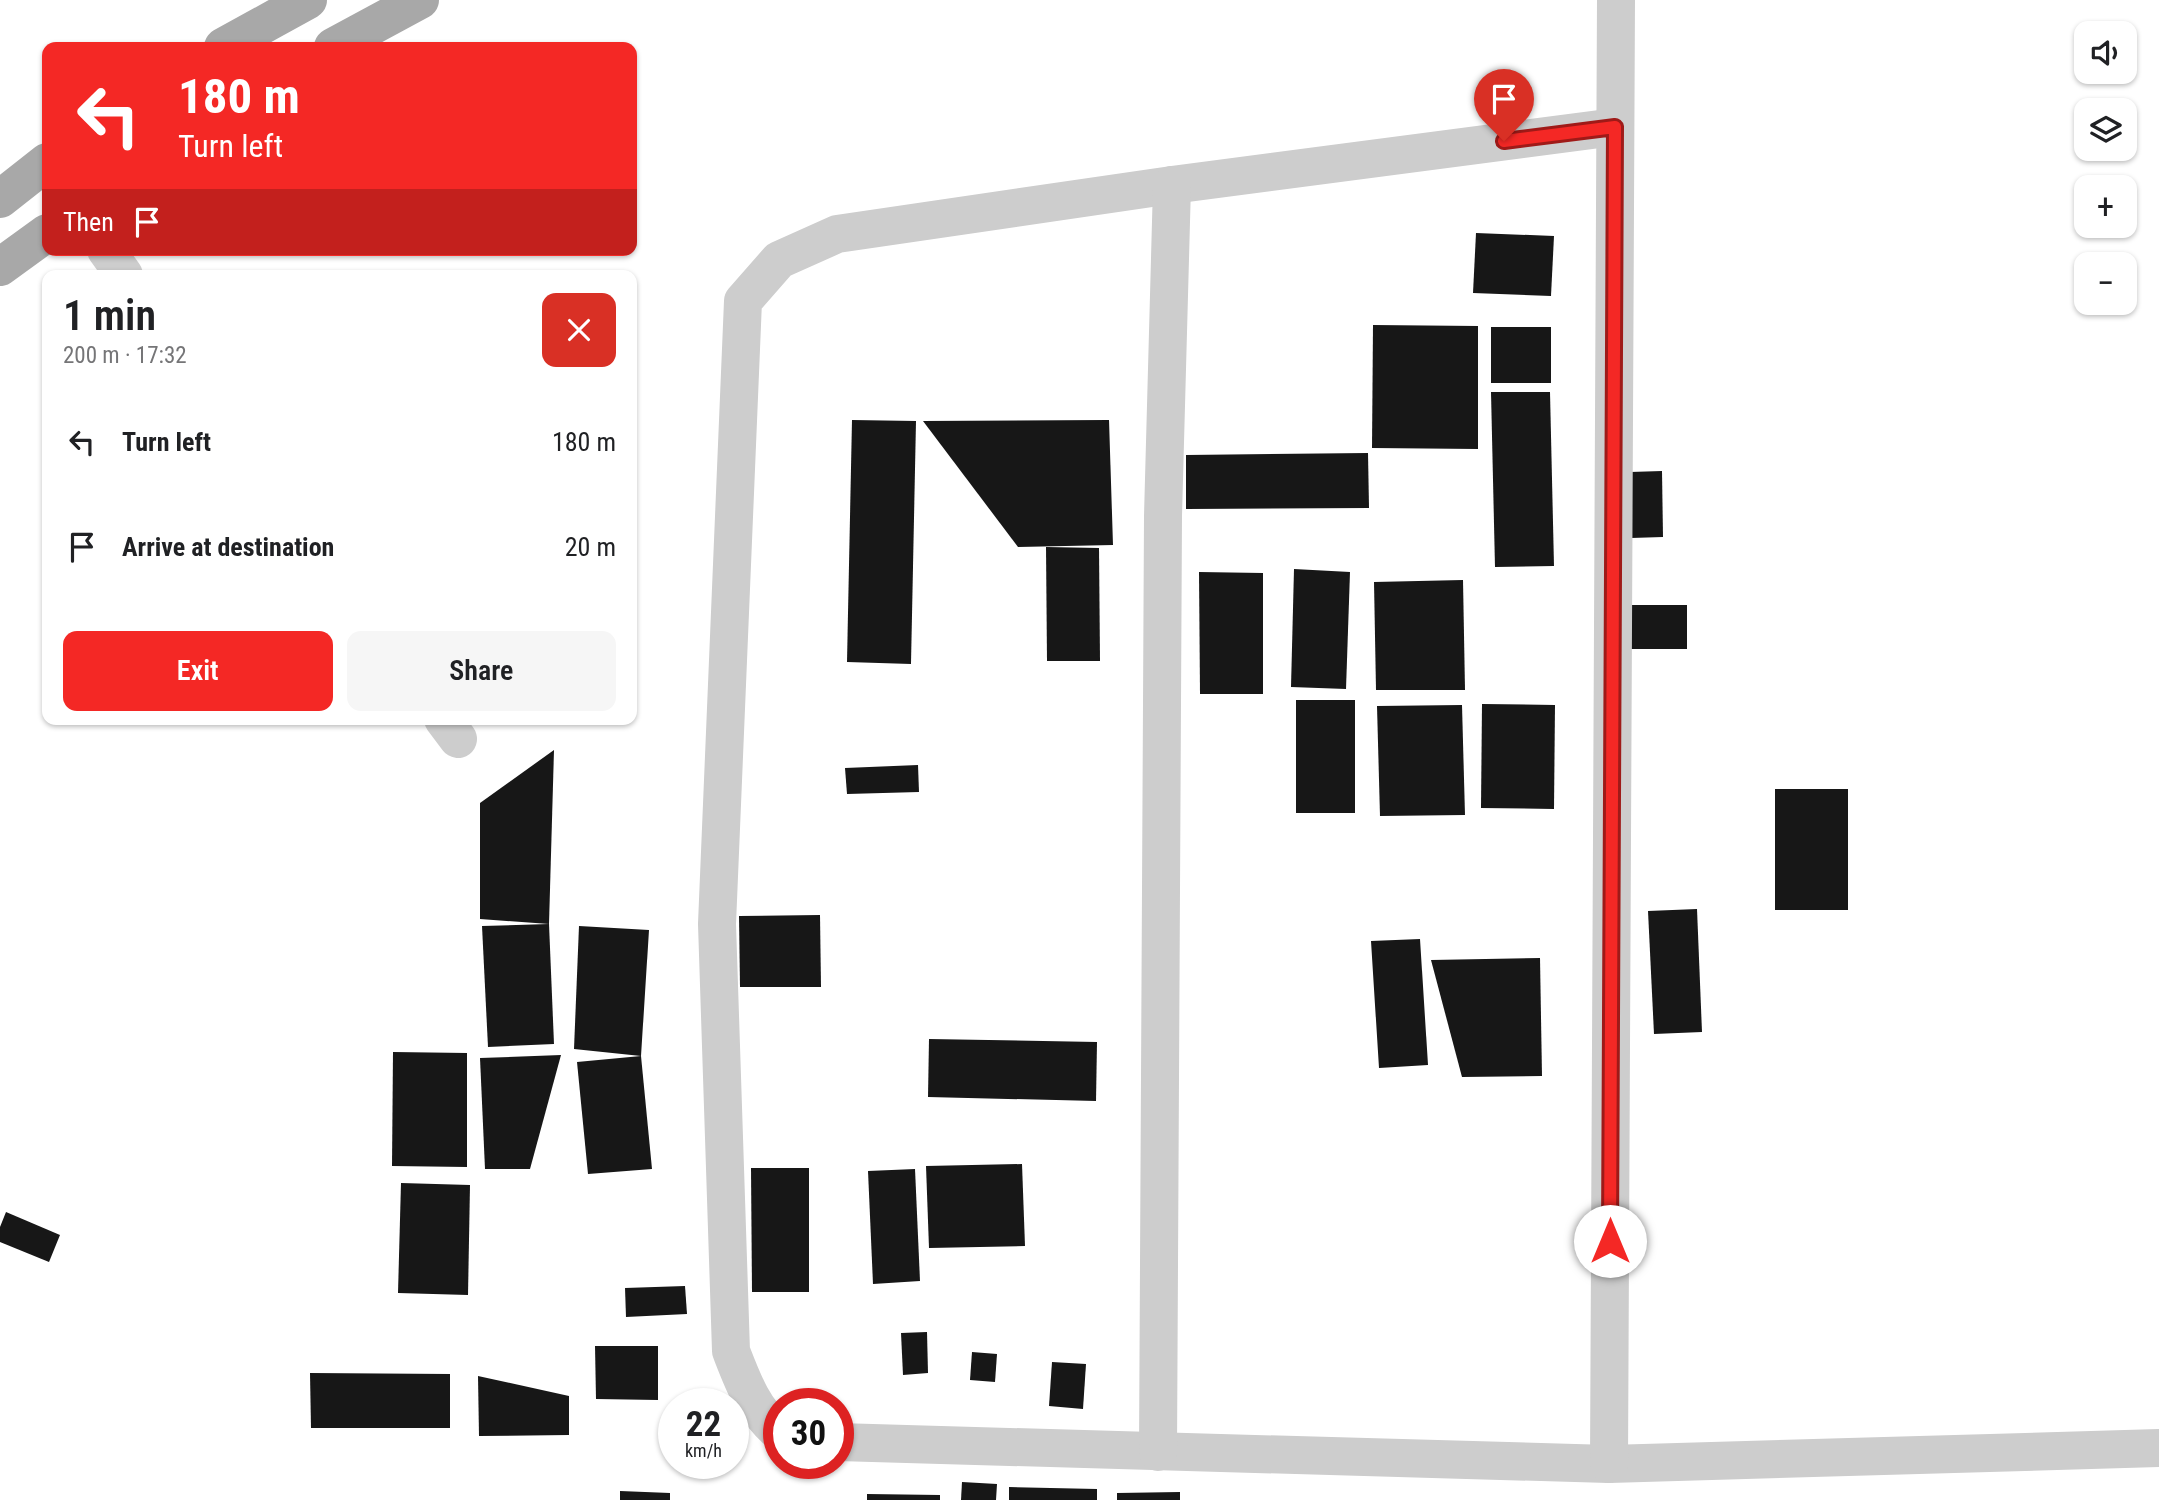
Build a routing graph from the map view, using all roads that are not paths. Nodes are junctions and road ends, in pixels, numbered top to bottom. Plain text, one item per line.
1 (308, 0) edge
2 (420, 0) edge
3 (1616, 0) edge
4 (270, 9) edge
5 (229, 42) edge
6 (342, 42) edge
7 (1615, 127) junction
8 (42, 166) edge
9 (1172, 185) junction
10 (0, 199) edge
11 (42, 237) edge
12 (0, 267) edge
13 (763, 1420) edge
14 (854, 1442) edge
15 (2159, 1448) edge
16 (1158, 1452) junction
17 (1609, 1464) junction

1 - 4 main road
2 - 6 main road
3 - 7 street
4 - 5 main road
7 - 9 street
7 - 17 street
8 - 10 main road
9 - 13 street
9 - 16 street
11 - 12 main road
14 - 16 street
15 - 17 street
16 - 17 street

